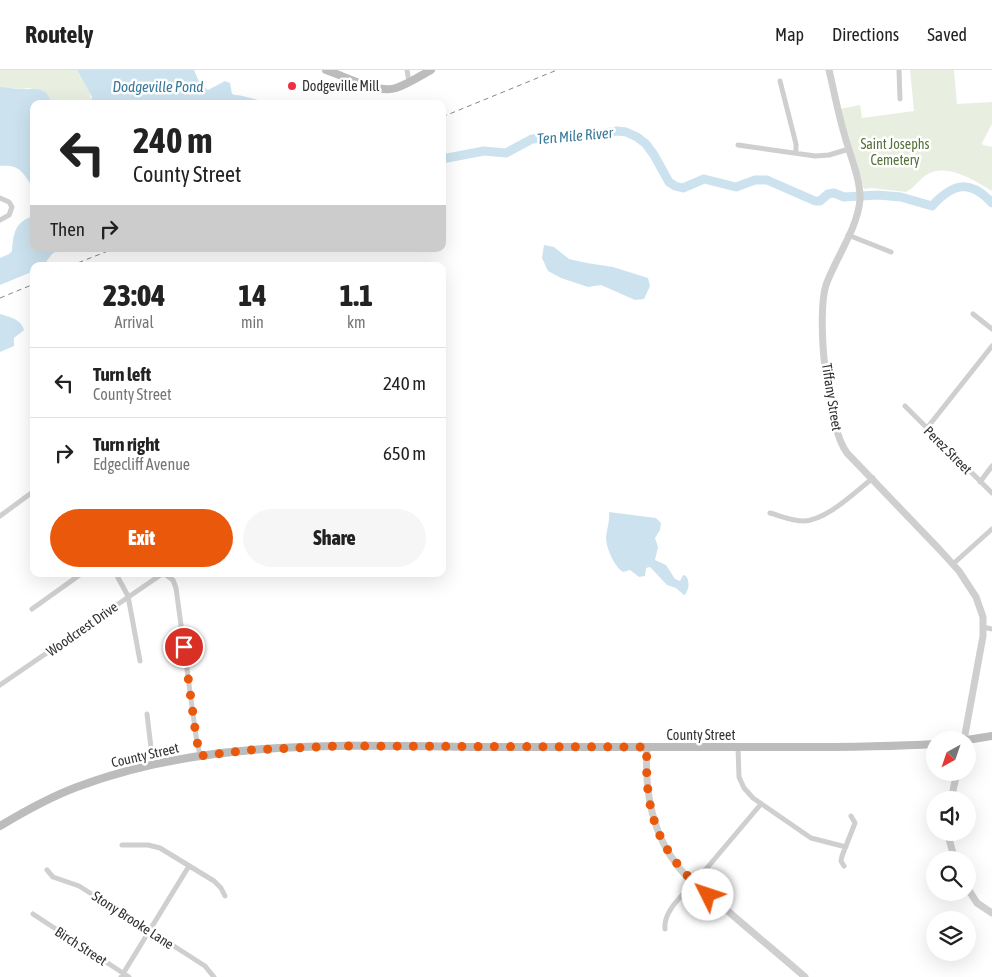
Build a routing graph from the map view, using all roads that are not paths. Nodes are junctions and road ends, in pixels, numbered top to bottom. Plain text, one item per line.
1 (326, 70) edge
2 (407, 70) edge
3 (431, 70) edge
4 (829, 70) edge
5 (899, 70) edge
6 (780, 81) dead end
7 (409, 82) junction
8 (900, 99) dead end
9 (738, 145) dead end
10 (849, 150) junction
11 (796, 153) junction
12 (0, 198) edge
13 (0, 220) edge
14 (848, 235) junction
15 (891, 252) dead end
16 (973, 314) dead end
17 (992, 329) edge
18 (992, 346) edge
19 (905, 406) dead end
20 (927, 428) junction
21 (992, 466) edge
22 (872, 478) junction
23 (980, 482) junction
24 (992, 493) edge
25 (30, 495) edge
26 (770, 513) dead end
27 (0, 516) edge
28 (992, 529) edge
29 (953, 564) junction
30 (77, 577) edge
31 (118, 577) edge
32 (157, 577) edge
33 (168, 577) edge
34 (128, 596) junction
35 (32, 609) dead end
36 (984, 627) junction
37 (992, 629) edge
38 (140, 661) dead end
39 (0, 685) edge
40 (146, 714) dead end
41 (968, 731) edge
42 (992, 736) edge
43 (976, 738) edge
44 (926, 744) edge
45 (647, 747) junction
46 (738, 747) junction
47 (200, 756) junction
48 (153, 765) junction
49 (761, 804) junction
50 (852, 816) dead end
51 (0, 826) edge
52 (122, 844) dead end
53 (846, 847) junction
54 (189, 866) junction
55 (844, 866) dead end
56 (47, 870) dead end
57 (701, 875) dead end
58 (694, 883) junction
59 (225, 896) dead end
60 (976, 901) edge
61 (33, 914) dead end
62 (992, 914) edge
63 (665, 929) dead end
64 (149, 930) junction
65 (122, 975) edge
66 (129, 977) edge
67 (214, 977) edge
68 (805, 977) edge

1 - 7 main road
2 - 7 street
3 - 7 main road
4 - 10 street, Tiffany Street
5 - 8 street
6 - 11 street
9 - 11 street
10 - 11 street
10 - 14 street, Tiffany Street
12 - 13 street
14 - 15 street
14 - 22 street, Tiffany Street
16 - 17 street
18 - 20 street
19 - 20 street, Perez Street
20 - 23 street, Perez Street
21 - 23 street
22 - 26 street
22 - 29 street, Tiffany Street
23 - 24 street, Perez Street
25 - 27 street
28 - 29 street
29 - 36 street, Tiffany Street
30 - 35 street
31 - 34 street
32 - 34 street, Woodcrest Drive
33 - 47 street
34 - 38 street
34 - 39 street, Woodcrest Drive
36 - 37 street
36 - 41 street, Tiffany Street
40 - 48 street
42 - 43 main road
44 - 46 main road, County Street
45 - 46 main road, County Street
45 - 47 main road, County Street
45 - 58 street
46 - 49 street
47 - 48 main road, County Street
48 - 51 main road, County Street
49 - 53 street
49 - 57 street
50 - 53 street
52 - 54 street
53 - 55 street
54 - 59 street
54 - 64 street
56 - 64 street, Stony Brooke Lane
58 - 63 street
58 - 68 street
60 - 62 street
61 - 65 street, Birch Street
64 - 65 street
64 - 67 street, Stony Brooke Lane
65 - 66 street, Birch Street

